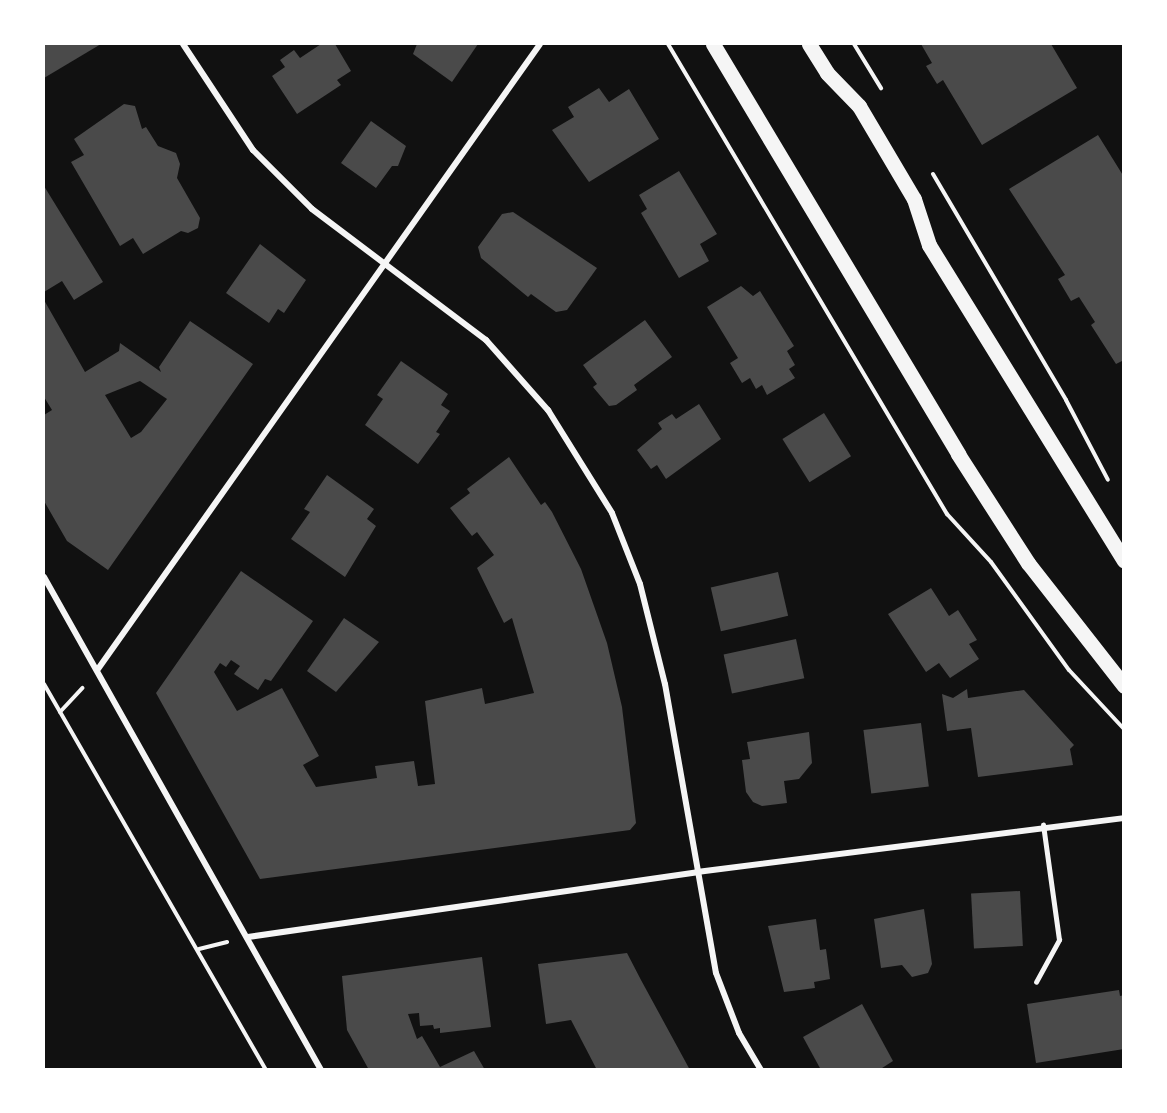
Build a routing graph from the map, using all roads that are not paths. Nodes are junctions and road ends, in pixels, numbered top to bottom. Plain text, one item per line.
1 (183, 44) edge
2 (540, 44) edge
3 (713, 44) edge
4 (809, 44) edge
5 (384, 261) junction
6 (1124, 561) edge
7 (44, 577) edge
8 (98, 669) junction
9 (1124, 687) edge
10 (1124, 818) edge
11 (1043, 825) junction
12 (697, 872) junction
13 (248, 937) junction
14 (1036, 982) dead end
15 (321, 1070) edge
16 (761, 1070) edge

1 - 5 street
2 - 5 street
3 - 9 main road
4 - 6 main road
5 - 8 street
5 - 12 street
7 - 8 street
8 - 13 street
10 - 11 street
11 - 12 street
11 - 14 lane
12 - 13 street
12 - 16 street
13 - 15 street

